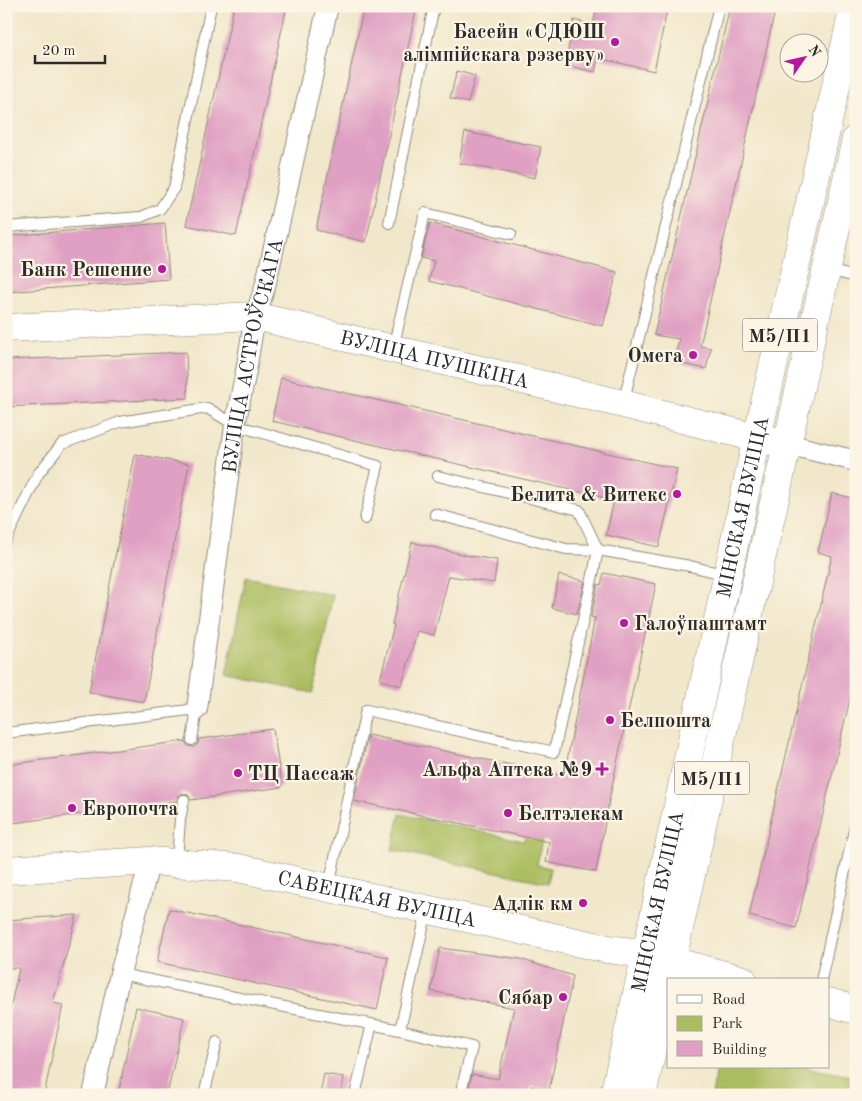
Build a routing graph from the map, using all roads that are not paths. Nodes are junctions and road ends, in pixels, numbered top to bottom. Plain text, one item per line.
1 (211, 6) edge
2 (328, 6) edge
3 (434, 6) edge
4 (719, 6) edge
5 (854, 6) edge
6 (856, 139) edge
7 (389, 223) dead end
8 (6, 227) edge
9 (512, 234) dead end
10 (826, 270) junction
11 (856, 277) edge
12 (255, 316) junction
13 (6, 328) edge
14 (393, 349) junction
15 (623, 404) junction
16 (235, 425) junction
17 (757, 438) junction
18 (787, 444) junction
19 (856, 461) edge
20 (438, 476) dead end
21 (436, 514) dead end
22 (365, 519) dead end
23 (6, 540) edge
24 (598, 550) junction
25 (728, 575) junction
26 (197, 709) junction
27 (6, 733) edge
28 (192, 740) dead end
29 (184, 800) dead end
30 (856, 821) edge
31 (164, 862) junction
32 (6, 870) edge
33 (328, 889) junction
34 (427, 910) junction
35 (658, 958) junction
36 (120, 974) junction
37 (735, 978) edge
38 (821, 978) edge
39 (830, 1003) edge
40 (856, 1010) edge
41 (372, 1024) junction
42 (400, 1030) junction
43 (217, 1042) dead end
44 (93, 1095) edge
45 (204, 1095) edge
46 (354, 1095) edge
47 (460, 1095) edge
48 (614, 1095) edge
49 (642, 1095) edge

1 - 8 lane
2 - 12 street, ВУЛІЦА АСТРОЎСКАГА
3 - 7 lane
4 - 15 lane
5 - 17 main road, МІНСКАЯ ВУЛІЦА / М5/П1
6 - 10 main road, МІНСКАЯ ВУЛІЦА / М5/П1
9 - 14 lane
10 - 11 lane
10 - 18 main road, МІНСКАЯ ВУЛІЦА / М5/П1
12 - 13 main road, ВУЛІЦА ПУШКІНА
12 - 14 main road, ВУЛІЦА ПУШКІНА
12 - 16 street, ВУЛІЦА АСТРОЎСКАГА
14 - 15 main road, ВУЛІЦА ПУШКІНА
15 - 17 main road, ВУЛІЦА ПУШКІНА
16 - 22 lane
16 - 23 lane
16 - 26 street, ВУЛІЦА АСТРОЎСКАГА
17 - 18 main road, ВУЛІЦА ПУШКІНА
17 - 25 main road, МІНСКАЯ ВУЛІЦА / М5/П1
18 - 19 street, ВУЛІЦА ПУШКІНА
18 - 35 main road, МІНСКАЯ ВУЛІЦА / М5/П1
20 - 24 lane
21 - 24 lane
24 - 25 lane
24 - 33 lane
25 - 35 main road, МІНСКАЯ ВУЛІЦА / М5/П1
26 - 27 lane
26 - 28 lane
29 - 31 lane
30 - 38 lane
31 - 32 main road, САВЕЦКАЯ ВУЛІЦА
31 - 33 main road, САВЕЦКАЯ ВУЛІЦА
31 - 36 street
33 - 34 main road, САВЕЦКАЯ ВУЛІЦА
34 - 35 main road, САВЕЦКАЯ ВУЛІЦА
34 - 42 lane
35 - 37 main road, САВЕЦКАЯ ВУЛІЦА
35 - 48 main road, МІНСКАЯ ВУЛІЦА / М5/П1
35 - 49 main road, МІНСКАЯ ВУЛІЦА / М5/П1
36 - 41 lane
36 - 44 street
39 - 40 main road
41 - 42 lane
41 - 46 lane
42 - 47 lane
43 - 45 lane

